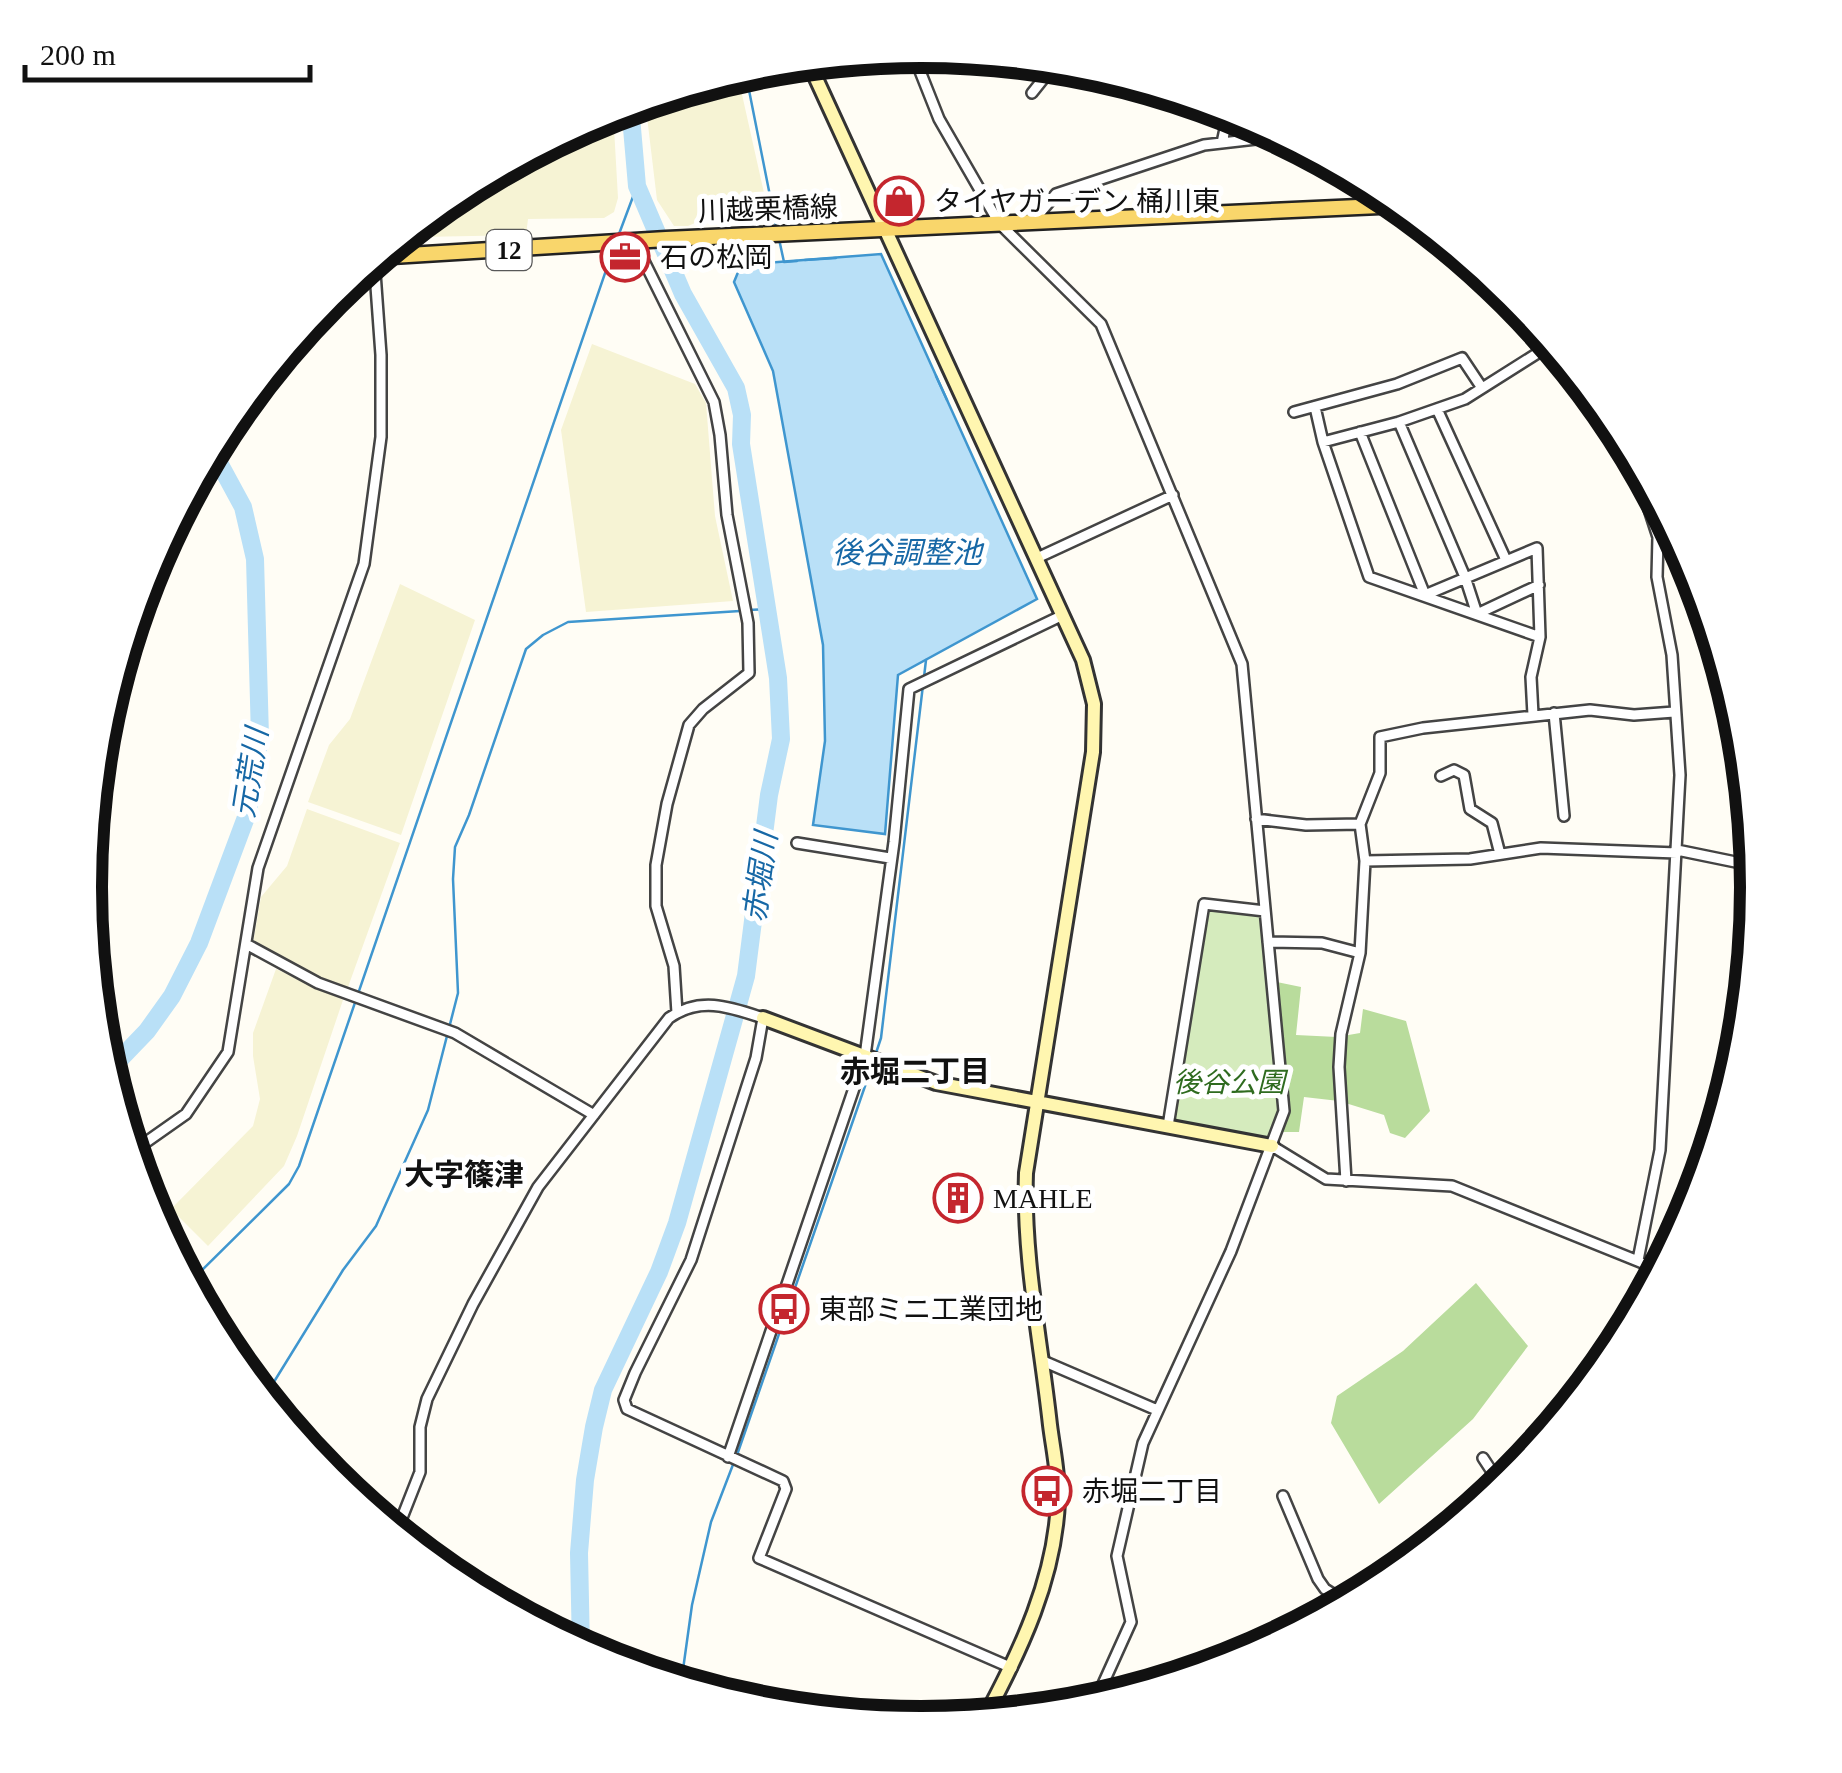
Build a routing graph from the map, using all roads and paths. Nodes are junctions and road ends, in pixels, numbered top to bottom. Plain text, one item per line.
1 (919, 68) edge
2 (814, 75) edge
3 (1044, 77) edge
4 (1032, 93) dead end
5 (1225, 127) edge
6 (1254, 139) edge
7 (1222, 142) junction
8 (1375, 205) edge
9 (999, 223) junction
10 (1032, 223) junction
11 (886, 229) junction
12 (638, 240) junction
13 (399, 256) edge
14 (376, 276) edge
15 (1541, 351) edge
16 (1482, 388) junction
17 (1315, 407) junction
18 (1437, 410) junction
19 (1294, 412) dead end
20 (1398, 422) junction
21 (1360, 432) junction
22 (1323, 442) junction
23 (1173, 495) junction
24 (1650, 513) edge
25 (1036, 558) junction
26 (1506, 560) junction
27 (1465, 578) junction
28 (1539, 585) junction
29 (1425, 596) junction
30 (1477, 614) junction
31 (1062, 615) junction
32 (1540, 637) junction
33 (1674, 712) junction
34 (1554, 713) junction
35 (1533, 715) junction
36 (1441, 776) dead end
37 (1564, 816) dead end
38 (1256, 819) junction
39 (1360, 824) junction
40 (796, 843) dead end
41 (1677, 852) junction
42 (1500, 854) junction
43 (890, 858) junction
44 (1365, 860) junction
45 (1739, 863) edge
46 (1265, 912) junction
47 (1268, 942) junction
48 (246, 944) junction
49 (1360, 953) junction
50 (677, 1012) junction
51 (763, 1018) junction
52 (864, 1056) junction
53 (1036, 1100) junction
54 (594, 1115) junction
55 (1168, 1126) junction
56 (143, 1144) edge
57 (1272, 1146) junction
58 (1346, 1181) junction
59 (1638, 1260) junction
60 (1648, 1264) edge
61 (1043, 1361) junction
62 (1157, 1410) junction
63 (728, 1457) junction
64 (1483, 1458) dead end
65 (1493, 1473) edge
66 (1283, 1496) dead end
67 (402, 1519) edge
68 (1333, 1594) edge
69 (1012, 1668) junction
70 (1103, 1685) edge
71 (993, 1702) edge

1 - 9 street
2 - 11 street
3 - 4 street
5 - 7 street
6 - 7 street
7 - 10 street
8 - 10 main road, 川越栗橋線 / 12
9 - 10 main road, 川越栗橋線 / 12
9 - 11 main road, 川越栗橋線 / 12
9 - 23 street
11 - 12 main road, 川越栗橋線 / 12
11 - 25 street
12 - 13 main road, 川越栗橋線 / 12
12 - 50 street
14 - 48 street
15 - 16 street
16 - 17 street
16 - 18 street
17 - 19 street
17 - 22 street
18 - 20 street
18 - 26 street
20 - 21 street
20 - 27 street
21 - 22 street
21 - 29 street
22 - 29 street
23 - 25 street
23 - 38 street
24 - 33 street
25 - 31 street
26 - 27 street
26 - 28 street
27 - 29 street
27 - 30 street
28 - 30 street
28 - 32 street
29 - 30 street
30 - 32 street
31 - 43 street
31 - 53 street
32 - 35 street
33 - 34 street
33 - 41 street
34 - 35 street
34 - 37 street
35 - 39 street
36 - 42 street
38 - 39 street
38 - 46 street
39 - 44 street
40 - 43 street
41 - 42 street
41 - 45 street
41 - 59 street
42 - 44 street
43 - 52 street
44 - 49 street
46 - 47 street
46 - 55 street
47 - 49 street
47 - 57 street
48 - 54 street
48 - 56 street
49 - 58 street
50 - 51 street
50 - 54 street
51 - 52 street
51 - 63 street
52 - 53 street
52 - 63 street
53 - 55 street
53 - 61 street
54 - 67 street
55 - 57 street
57 - 58 street
57 - 62 street
58 - 59 street
59 - 60 street
61 - 62 street
61 - 69 street
62 - 70 street
63 - 69 street
64 - 65 street
66 - 68 street
69 - 71 street

